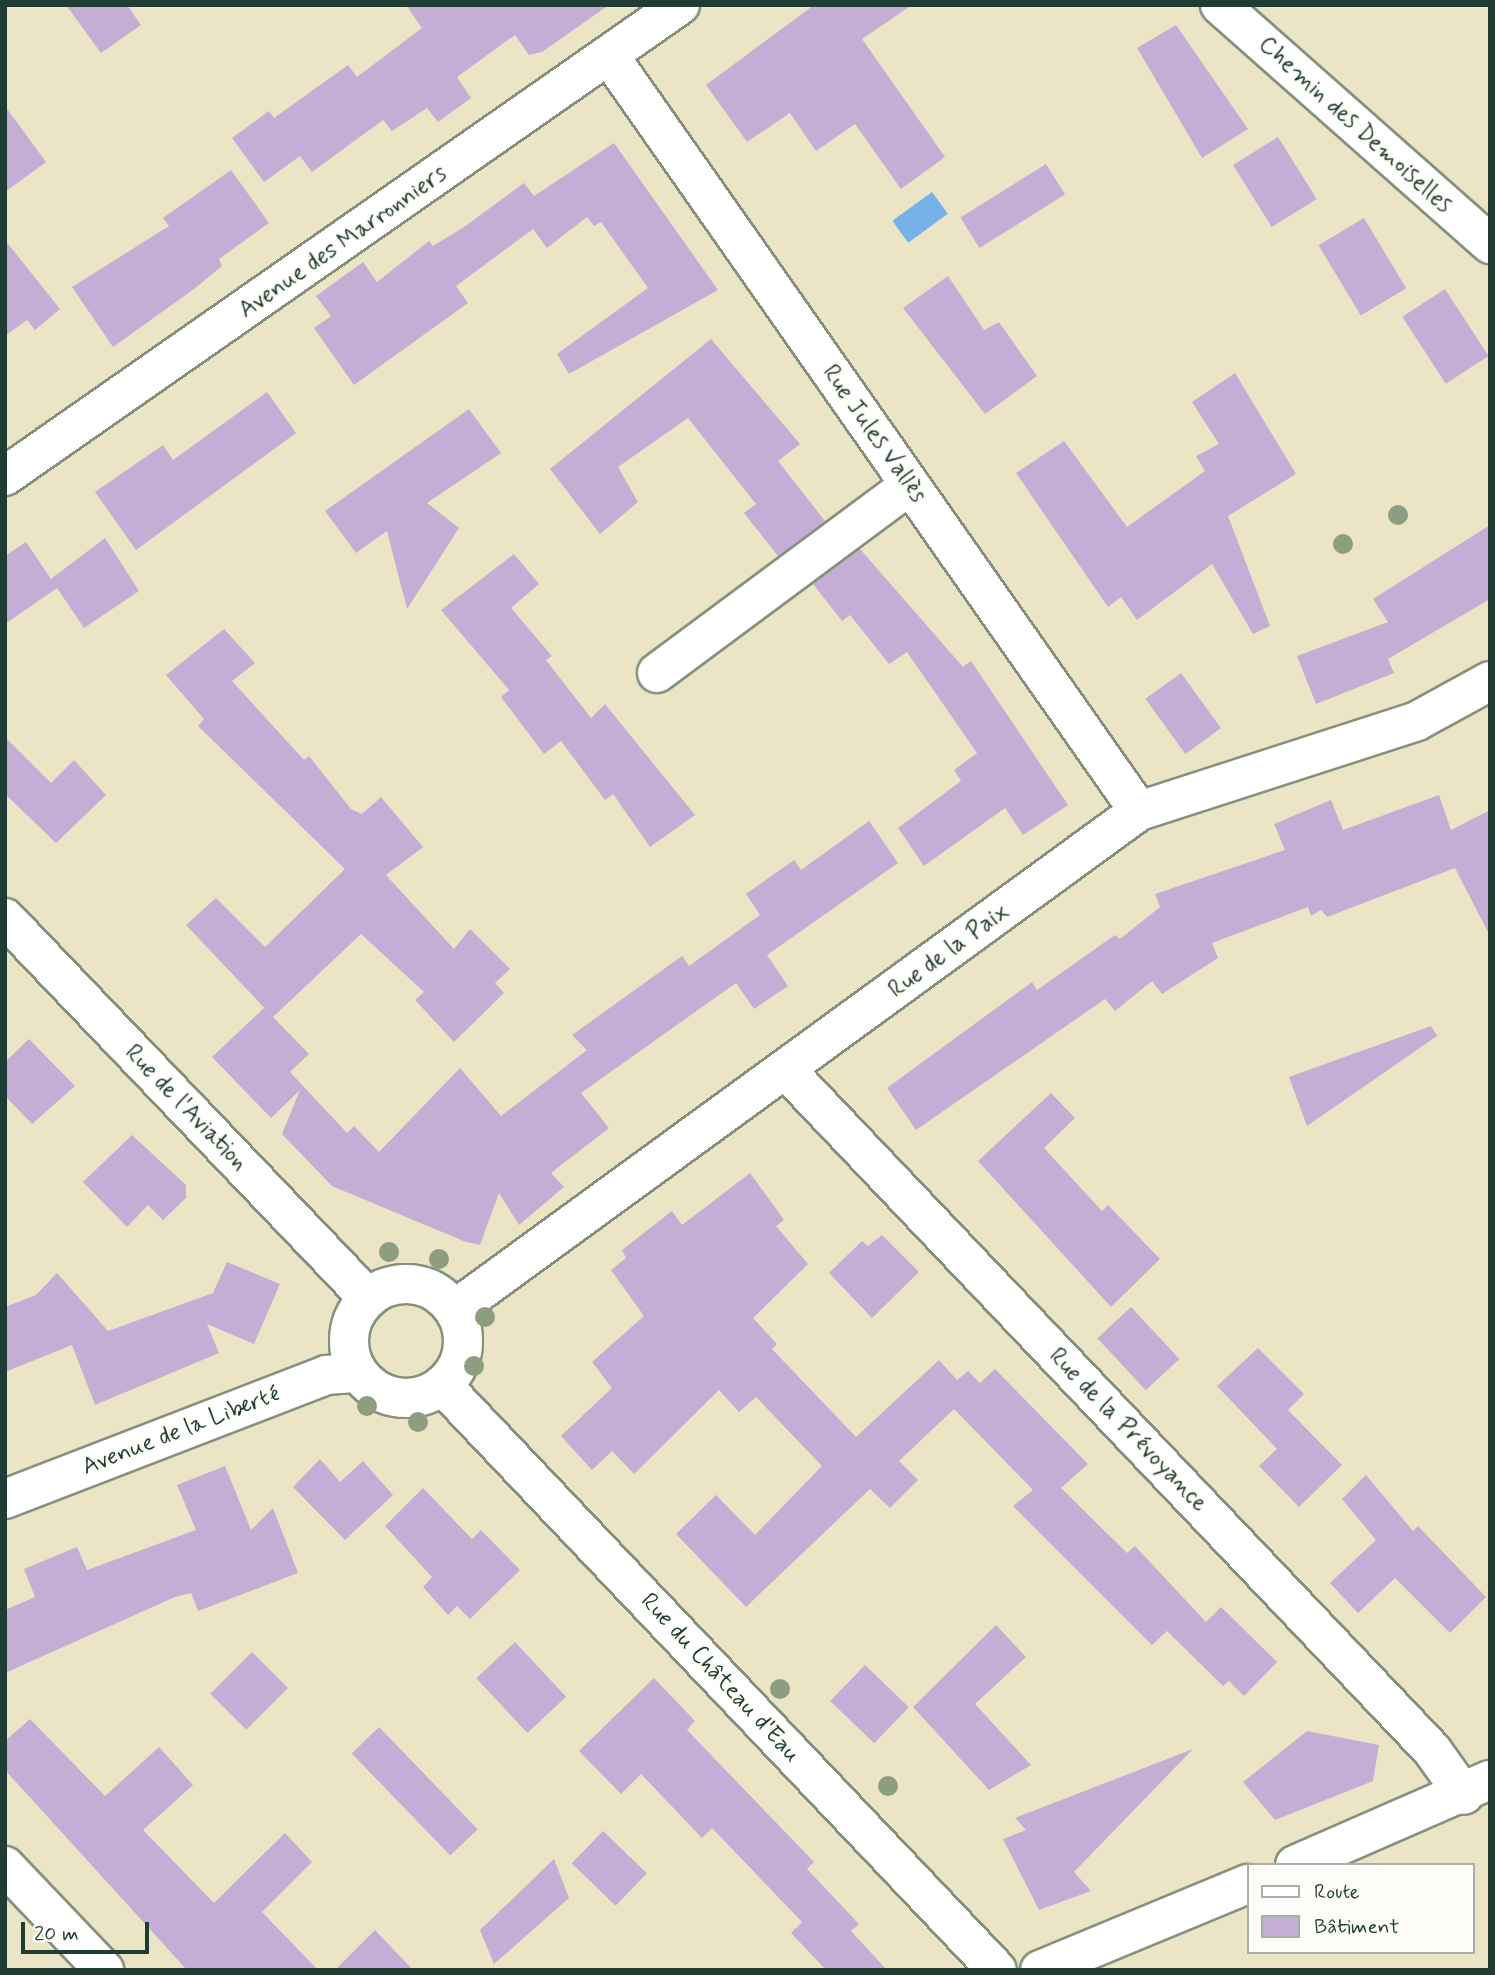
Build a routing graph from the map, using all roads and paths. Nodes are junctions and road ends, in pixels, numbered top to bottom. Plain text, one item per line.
1 (680, 5) edge
2 (1220, 5) edge
3 (610, 57) junction
4 (1490, 244) edge
5 (5, 476) edge
6 (910, 485) junction
7 (657, 673) dead end
8 (1490, 681) edge
9 (1139, 811) junction
10 (5, 918) edge
11 (786, 1070) junction
12 (368, 1298) junction
13 (454, 1310) junction
14 (358, 1373) junction
15 (442, 1385) junction
16 (5, 1499) edge
17 (1477, 1788) edge
18 (1300, 1863) edge
19 (5, 1866) edge
20 (1246, 1885) edge
21 (104, 1970) edge
22 (997, 1970) edge
23 (1040, 1970) edge

1 - 3 street, Avenue des Marronniers
2 - 4 street, Chemin des Demoiselles
3 - 5 street, Avenue des Marronniers
3 - 6 street, Rue Jules Vallès
6 - 7 street
6 - 9 street, Rue Jules Vallès
8 - 9 street, Rue de la Paix
9 - 11 street, Rue de la Paix
10 - 12 street, Rue de l'Aviation
11 - 13 street, Rue de la Paix
11 - 17 street, Rue de la Prévoyance
12 - 13 street
12 - 14 street
13 - 15 street
14 - 15 street
14 - 16 street, Avenue de la Liberté
15 - 22 street, Rue du Château d'Eau
17 - 18 street
19 - 21 street
20 - 23 street

